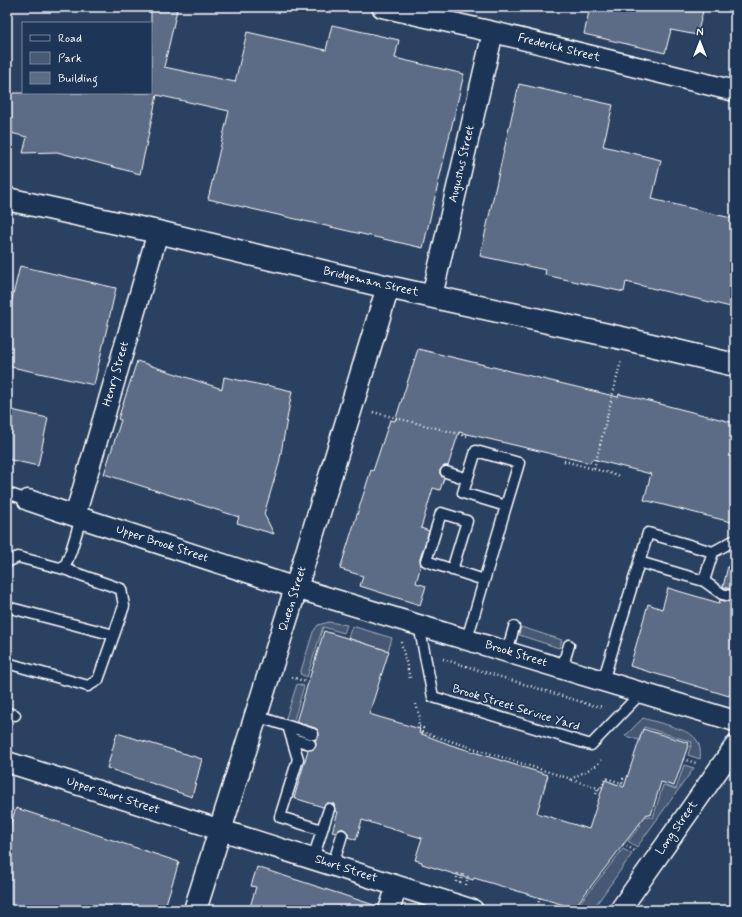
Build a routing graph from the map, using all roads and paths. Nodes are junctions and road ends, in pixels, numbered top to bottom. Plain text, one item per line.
1 (382, 7) edge
2 (493, 32) junction
3 (735, 91) edge
4 (7, 199) edge
5 (158, 232) junction
6 (388, 287) junction
7 (432, 296) junction
8 (626, 339) junction
9 (735, 365) edge
10 (378, 414) dead end
11 (476, 450) junction
12 (564, 461) dead end
13 (594, 469) junction
14 (446, 472) dead end
15 (620, 476) dead end
16 (467, 479) junction
17 (7, 493) edge
18 (28, 500) joint
19 (506, 506) junction
20 (78, 517) junction
21 (735, 540) edge
22 (713, 552) junction
23 (7, 562) edge
24 (639, 562) junction
25 (64, 569) junction
26 (452, 570) junction
27 (484, 580) junction
28 (704, 581) junction
29 (296, 588) junction
30 (735, 597) edge
31 (7, 607) edge
32 (419, 625) junction
33 (514, 627) dead end
34 (114, 635) junction
35 (467, 639) junction
36 (569, 645) dead end
37 (402, 646) dead end
38 (507, 652) junction
39 (424, 653) junction
40 (7, 663) edge
41 (562, 668) junction
42 (298, 679) dead end
43 (603, 681) junction
44 (309, 683) dead end
45 (641, 693) junction
46 (625, 711) junction
47 (256, 716) junction
48 (735, 721) edge
49 (288, 726) junction
50 (292, 739) junction
51 (735, 746) edge
52 (296, 751) junction
53 (307, 755) dead end
54 (683, 760) dead end
55 (7, 762) edge
56 (700, 764) dead end
57 (571, 779) dead end
58 (626, 780) dead end
59 (598, 788) junction
60 (596, 794) dead end
61 (329, 809) dead end
62 (220, 830) junction
63 (322, 830) junction
64 (342, 835) dead end
65 (623, 844) dead end
66 (637, 852) dead end
67 (313, 859) junction
68 (333, 865) junction
69 (458, 873) dead end
70 (463, 874) dead end
71 (468, 876) dead end
72 (456, 882) dead end
73 (460, 884) dead end
74 (397, 886) junction
75 (466, 886) dead end
76 (540, 898) dead end
77 (195, 910) edge
78 (389, 910) edge
79 (473, 910) edge
80 (536, 910) edge
81 (620, 910) edge

1 - 2 street, Frederick Street
2 - 3 street, Frederick Street
2 - 7 street, Augustus Street
4 - 5 street, Bridgeman Street
5 - 6 street, Bridgeman Street
5 - 20 street, Henry Street
6 - 7 street, Bridgeman Street
6 - 29 street, Queen Street
7 - 8 street, Bridgeman Street
8 - 9 street, Bridgeman Street
8 - 13 path
10 - 11 path
11 - 16 lane
11 - 19 lane
12 - 13 path
13 - 15 path
14 - 16 lane
16 - 19 lane
17 - 18 lane
18 - 20 street, Upper Brook Street
19 - 27 lane
20 - 25 lane
20 - 29 street, Upper Brook Street
21 - 22 lane
22 - 24 lane
22 - 28 lane
23 - 25 lane
24 - 28 lane
24 - 43 lane
25 - 34 lane
26 - 26 lane
26 - 27 lane
27 - 35 lane
28 - 30 lane
29 - 32 street, Brook Street
29 - 47 street, Queen Street
31 - 34 lane
32 - 35 street, Brook Street
32 - 39 lane, Brook Street Service Yard
33 - 38 lane
34 - 40 lane
35 - 38 street, Brook Street
36 - 41 lane
37 - 39 path
38 - 41 street, Brook Street
39 - 46 path
39 - 46 lane, Brook Street Service Yard
41 - 43 street, Brook Street
42 - 44 path
43 - 45 street, Brook Street
45 - 46 lane, Brook Street Service Yard
45 - 48 street, Brook Street
47 - 49 lane
47 - 62 street, Queen Street
49 - 50 lane
49 - 50 lane
50 - 52 lane
51 - 81 street, Long Street
52 - 53 lane
52 - 63 lane
54 - 56 path
55 - 62 street, Upper Short Street
57 - 59 path
58 - 59 path
59 - 60 path
61 - 63 lane
62 - 67 street, Short Street
62 - 77 street, Queen Street
63 - 67 lane
64 - 68 lane
65 - 66 path
67 - 68 street, Short Street
68 - 74 street, Short Street
69 - 72 path
70 - 73 path
71 - 75 path
74 - 78 street
74 - 79 street, Short Street
76 - 80 path

